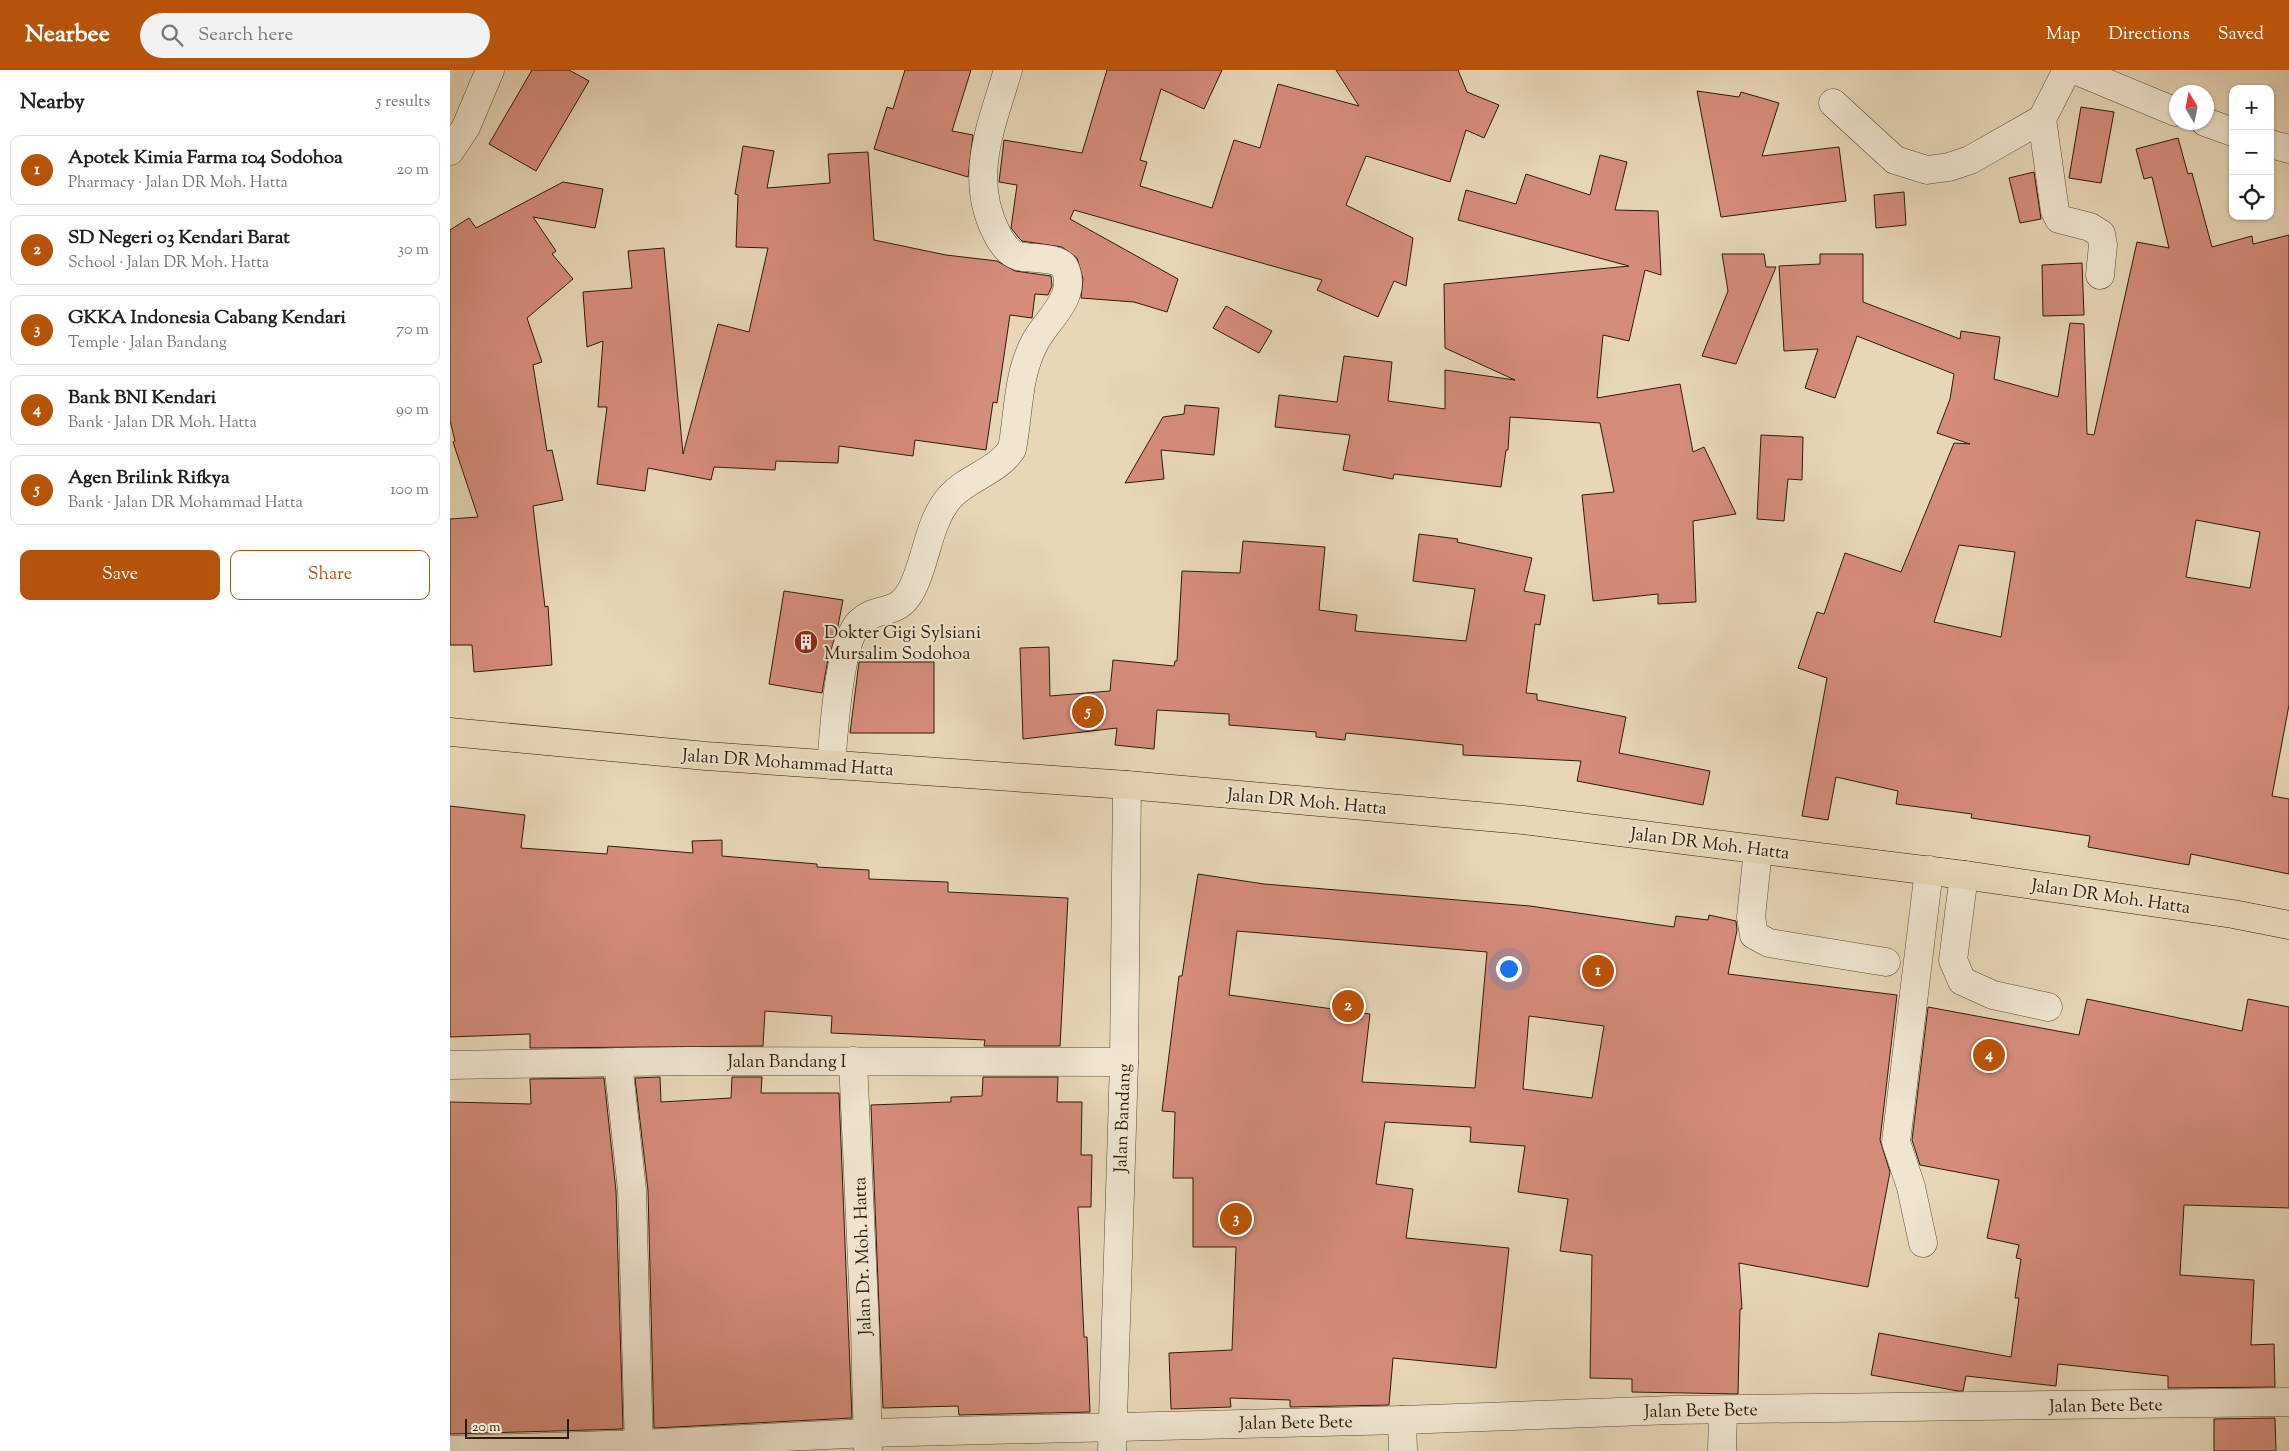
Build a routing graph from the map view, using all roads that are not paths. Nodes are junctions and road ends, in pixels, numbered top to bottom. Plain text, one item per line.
1 (490, 70) edge
2 (1008, 70) edge
3 (2067, 70) edge
4 (2075, 70) edge
5 (1832, 103) dead end
6 (2169, 109) edge
7 (2042, 119) junction
8 (2214, 125) edge
9 (2229, 131) edge
10 (2289, 144) edge
11 (2274, 145) edge
12 (2289, 149) edge
13 (450, 151) edge
14 (2100, 275) dead end
15 (450, 732) edge
16 (831, 765) junction
17 (1127, 785) junction
18 (1758, 850) junction
19 (1929, 870) junction
20 (1964, 875) junction
21 (2289, 925) edge
22 (1886, 962) dead end
23 (2048, 1007) dead end
24 (853, 1061) junction
25 (618, 1062) junction
26 (1124, 1062) junction
27 (450, 1065) edge
28 (1923, 1243) dead end
29 (2289, 1402) edge
30 (1723, 1410) junction
31 (1402, 1420) junction
32 (1112, 1439) edge
33 (868, 1442) edge
34 (639, 1448) edge
35 (450, 1450) edge
36 (1403, 1451) edge
37 (1722, 1451) edge

1 - 13 street
2 - 16 street
3 - 7 street
4 - 6 street
5 - 7 street
7 - 14 street
8 - 9 street
10 - 12 street
11 - 12 street
15 - 16 highway, Jalan DR Mohammad Hatta
16 - 17 highway, Jalan DR Mohammad Hatta
17 - 18 highway, Jalan DR Moh. Hatta
17 - 26 street, Jalan Bandang
18 - 19 highway, Jalan DR Moh. Hatta
18 - 22 street
19 - 20 highway, Jalan DR Moh. Hatta
19 - 28 street
20 - 21 highway, Jalan DR Moh. Hatta
20 - 23 street
24 - 25 street, Jalan Bandang I
24 - 26 street, Jalan Bandang I
24 - 33 street, Jalan Dr. Moh. Hatta
25 - 27 street, Jalan Bandang I
25 - 34 street
26 - 32 street, Jalan Bandang
29 - 30 street, Jalan Bete Bete
30 - 31 street, Jalan Bete Bete
30 - 37 street
31 - 32 street, Jalan Bete Bete
31 - 36 street
32 - 33 street, Jalan Bete Bete
33 - 34 street, Jalan Bete Bete
34 - 35 street, Jalan Bete Bete

